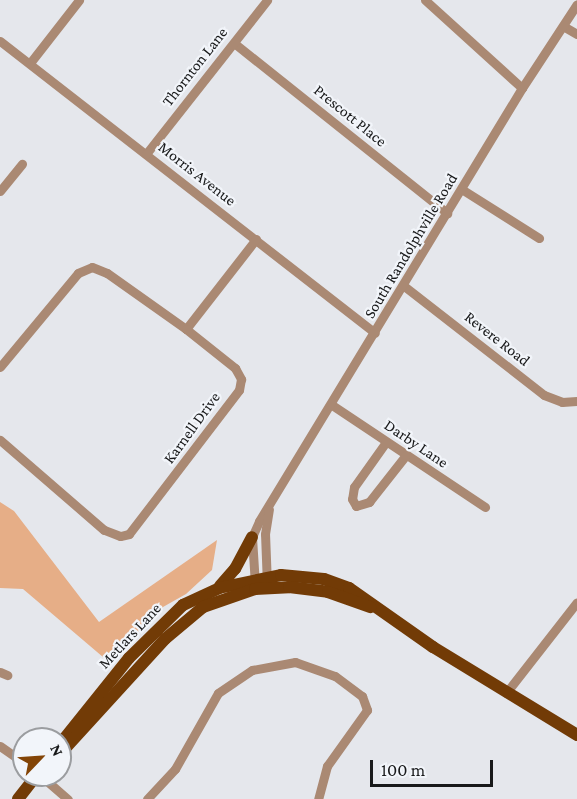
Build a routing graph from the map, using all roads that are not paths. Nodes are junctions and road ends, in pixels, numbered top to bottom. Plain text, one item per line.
1 (79, 0) edge
2 (267, 0) edge
3 (425, 0) edge
4 (577, 4) edge
5 (563, 26) junction
6 (577, 34) edge
7 (0, 41) edge
8 (234, 42) junction
9 (30, 63) junction
10 (522, 88) junction
11 (146, 154) junction
12 (22, 164) dead end
13 (463, 190) junction
14 (0, 191) edge
15 (447, 213) junction
16 (539, 238) dead end
17 (256, 239) junction
18 (404, 286) junction
19 (186, 329) junction
20 (375, 333) junction
21 (2, 360) edge
22 (577, 401) edge
23 (332, 405) junction
24 (0, 440) edge
25 (386, 442) junction
26 (406, 455) junction
27 (271, 504) junction
28 (485, 507) dead end
29 (252, 537) junction
30 (260, 583) junction
31 (219, 588) junction
32 (577, 602) edge
33 (506, 693) junction
34 (72, 730) edge
35 (577, 735) edge
36 (72, 741) edge
37 (28, 787) edge
38 (54, 787) edge
39 (18, 799) edge
40 (68, 799) edge
41 (147, 799) edge
42 (318, 799) edge

1 - 9 street
2 - 8 street, Thornton Lane
3 - 10 street
4 - 5 street, South Randolphville Road
5 - 6 street
5 - 10 street, South Randolphville Road
7 - 9 street, Morris Avenue
8 - 11 street, Thornton Lane
8 - 15 street, Prescott Place
9 - 11 street, Morris Avenue
10 - 13 street, South Randolphville Road
11 - 17 street, Morris Avenue
12 - 14 street
13 - 15 street, South Randolphville Road
13 - 16 street
15 - 18 street, South Randolphville Road
17 - 19 street
17 - 20 street, Morris Avenue
18 - 20 street, South Randolphville Road
18 - 22 street, Revere Road
19 - 21 street, Karnell Drive
19 - 24 street, Karnell Drive
20 - 23 street, South Randolphville Road
23 - 25 street, Darby Lane
23 - 27 street, South Randolphville Road
25 - 26 street, Darby Lane
25 - 26 street
26 - 28 street, Darby Lane
27 - 29 street, South Randolphville Road
27 - 30 street, South Randolphville Road
29 - 30 street
29 - 31 main road
30 - 31 main road, Metlars Lane
30 - 33 main road, Metlars Lane
30 - 36 main road, Metlars Lane
31 - 34 main road, Metlars Lane
32 - 33 street
33 - 35 main road, Metlars Lane
37 - 39 main road
38 - 40 street
41 - 42 street

